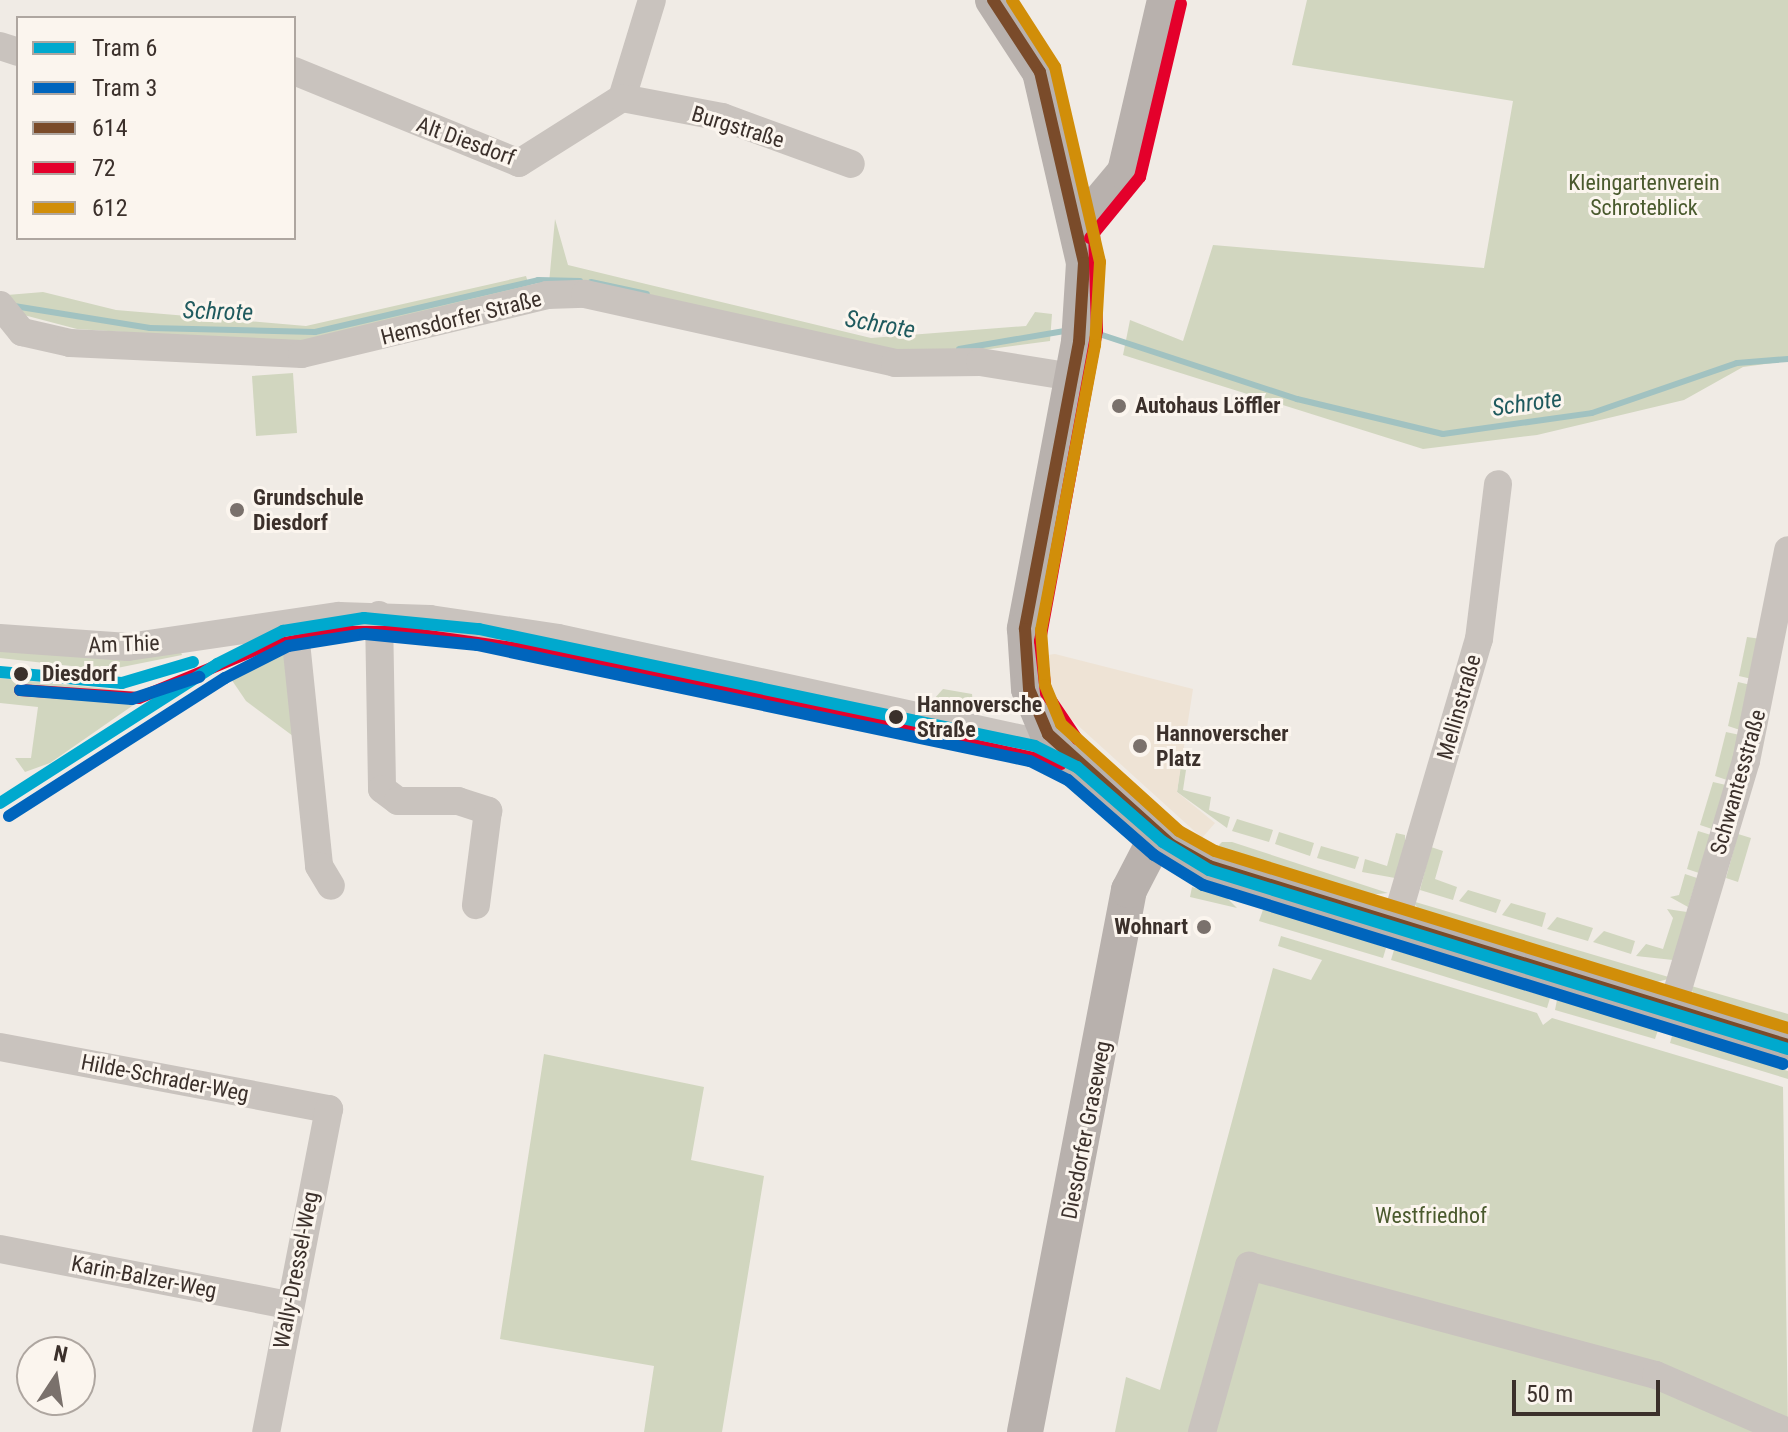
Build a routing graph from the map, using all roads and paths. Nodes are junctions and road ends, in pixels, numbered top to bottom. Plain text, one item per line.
1 (652, 0) edge
2 (993, 0) edge
3 (1165, 0) edge
4 (296, 72) edge
5 (622, 98) junction
6 (851, 164) dead end
7 (1078, 228) junction
8 (5, 314) edge
9 (1078, 345) junction
10 (1498, 484) dead end
11 (1788, 550) edge
12 (379, 615) junction
13 (294, 623) junction
14 (0, 638) edge
15 (1064, 748) junction
16 (1158, 834) junction
17 (331, 886) dead end
18 (476, 905) dead end
19 (1395, 924) junction
20 (1672, 1009) junction
21 (1788, 1045) edge
22 (0, 1047) edge
23 (329, 1109) joint
24 (0, 1249) edge
25 (288, 1305) junction
26 (266, 1432) edge
27 (1025, 1432) edge
28 (1202, 1432) edge
29 (1788, 1432) edge

1 - 5 street
2 - 7 main road
3 - 7 main road
4 - 5 street, Alt Diesdorf
5 - 6 street, Burgstraße
7 - 9 main road
8 - 9 street, Hemsdorfer Straße
9 - 15 main road
10 - 19 street, Mellinstraße
11 - 20 street, Schwantesstraße
12 - 13 street, Am Thie
12 - 15 street, Am Thie
12 - 18 street
13 - 14 street, Am Thie
13 - 17 street
15 - 16 main road
16 - 19 main road
16 - 27 main road, Diesdorfer Graseweg
19 - 20 main road
20 - 21 main road
22 - 23 street, Hilde-Schrader-Weg
23 - 25 street, Wally-Dressel-Weg
24 - 25 street, Karin-Balzer-Weg
25 - 26 street, Wally-Dressel-Weg
28 - 29 street

